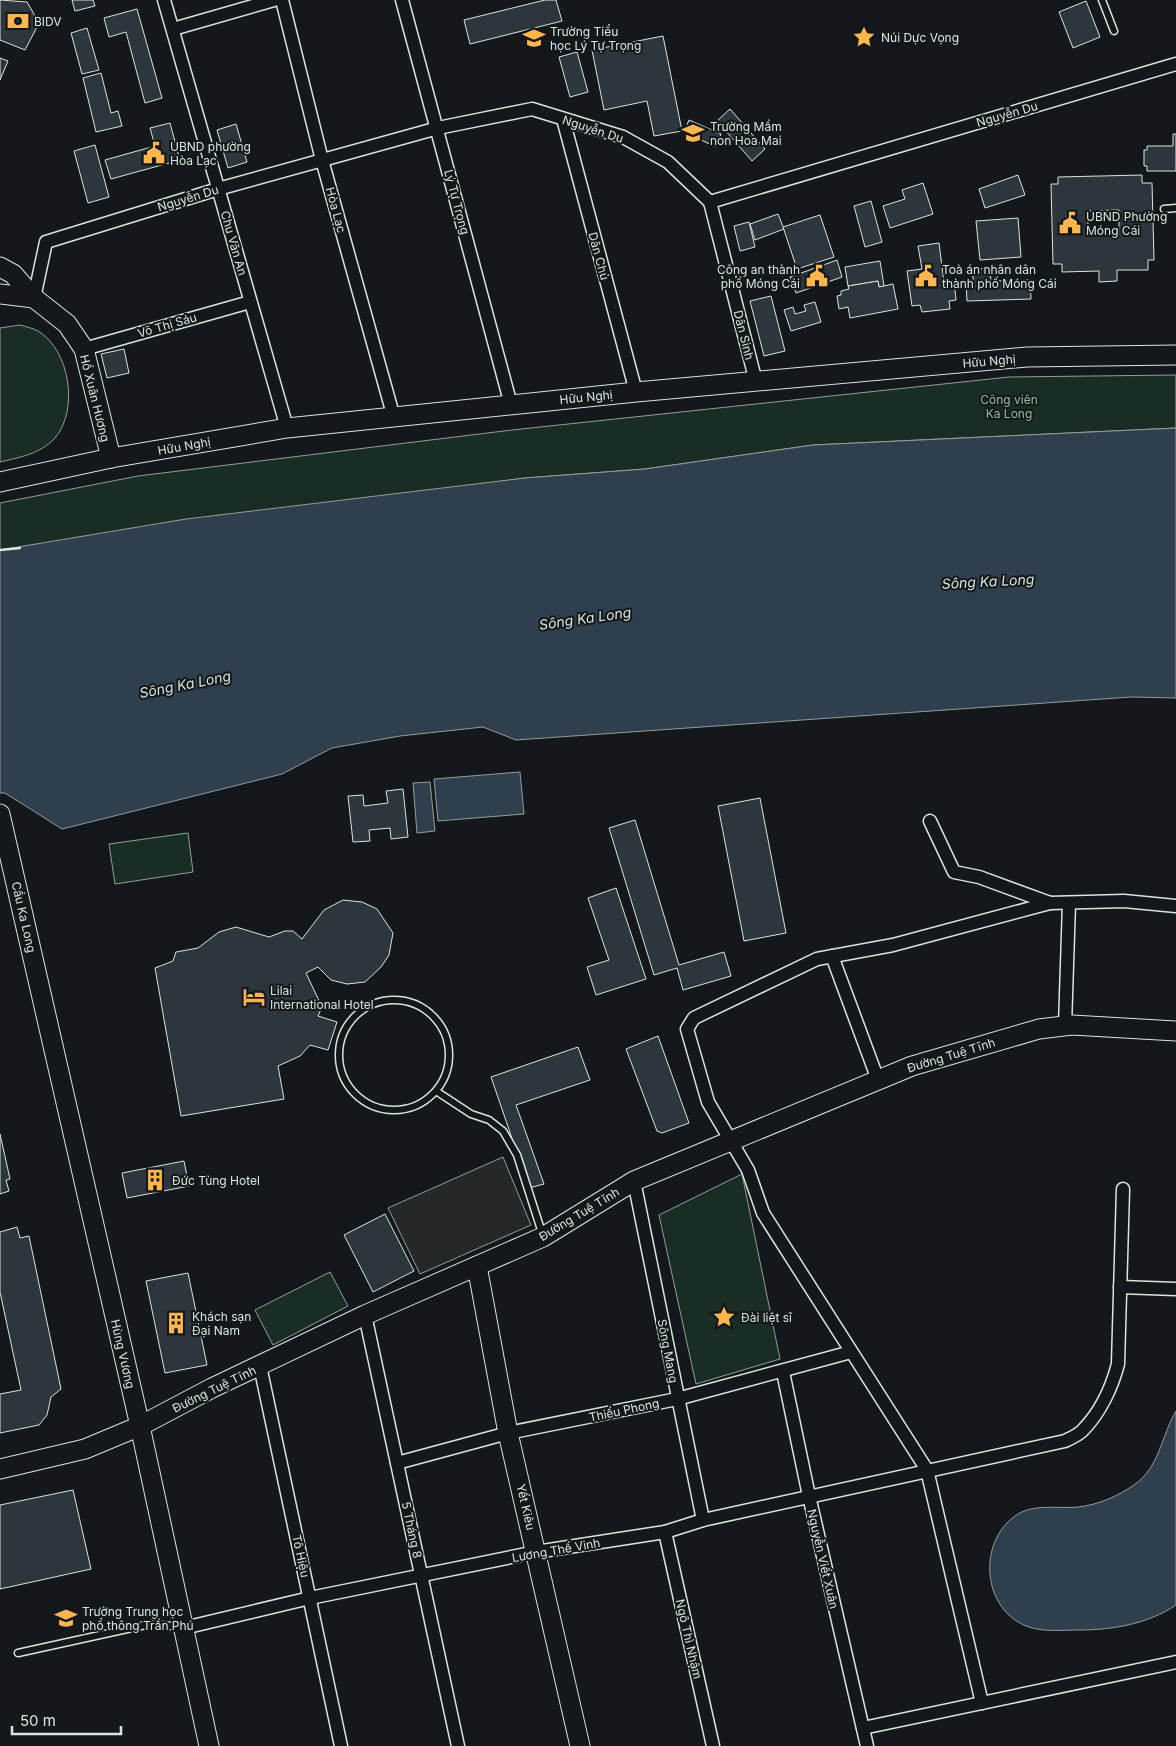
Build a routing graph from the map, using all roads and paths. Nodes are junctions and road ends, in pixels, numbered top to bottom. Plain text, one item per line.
1 (164, 0) edge
2 (274, 0) edge
3 (282, 0) edge
4 (402, 0) edge
5 (1102, 0) edge
6 (173, 29) junction
7 (1114, 31) dead end
8 (1176, 64) edge
9 (563, 119) junction
10 (438, 128) junction
11 (322, 160) junction
12 (218, 189) junction
13 (710, 202) junction
14 (1176, 208) edge
15 (1164, 209) dead end
16 (0, 267) edge
17 (0, 294) edge
18 (34, 298) junction
19 (250, 302) junction
20 (84, 349) junction
21 (1176, 355) edge
22 (756, 382) junction
23 (636, 392) junction
24 (511, 405) junction
25 (394, 418) junction
26 (287, 428) junction
27 (111, 458) junction
28 (0, 482) edge
29 (0, 814) edge
30 (930, 821) dead end
31 (1050, 903) junction
32 (1069, 903) junction
33 (1176, 906) edge
34 (832, 956) junction
35 (34, 962) joint
36 (1064, 1026) junction
37 (1176, 1031) edge
38 (878, 1080) junction
39 (436, 1091) junction
40 (733, 1141) junction
41 (634, 1181) junction
42 (1122, 1189) dead end
43 (543, 1237) junction
44 (477, 1266) junction
45 (1120, 1287) junction
46 (1176, 1289) edge
47 (365, 1314) junction
48 (851, 1352) junction
49 (260, 1366) junction
50 (783, 1372) junction
51 (677, 1399) junction
52 (140, 1426) junction
53 (508, 1434) junction
54 (397, 1463) junction
55 (0, 1469) edge
56 (927, 1470) junction
57 (809, 1496) junction
58 (703, 1520) junction
59 (665, 1532) junction
60 (536, 1552) junction
61 (422, 1576) junction
62 (310, 1598) junction
63 (184, 1628) junction
64 (18, 1653) dead end
65 (1176, 1662) edge
66 (982, 1703) junction
67 (863, 1728) junction
68 (209, 1746) edge
69 (341, 1746) edge
70 (458, 1746) edge
71 (580, 1746) edge
72 (713, 1746) edge
73 (867, 1746) edge

1 - 6 street, Chu Văn An
2 - 6 street
3 - 11 street, Hòa Lạc
4 - 10 street, Lý Tự Trọng
5 - 7 lane
6 - 12 street, Chu Văn An
8 - 13 street, Nguyễn Du
9 - 10 street, Nguyễn Du
9 - 13 street, Nguyễn Du
9 - 23 street, Dân Chủ
10 - 11 street, Nguyễn Du
10 - 24 street, Lý Tự Trọng
11 - 12 street, Nguyễn Du
11 - 25 street, Hòa Lạc
12 - 18 street, Nguyễn Du
12 - 19 street, Chu Văn An
13 - 22 street, Dân Sinh
14 - 15 lane
16 - 18 street
17 - 18 street
18 - 20 street, Hồ Xuân Hương
19 - 20 street, Võ Thị Sáu
19 - 26 street, Chu Văn An
20 - 27 street, Hồ Xuân Hương
21 - 22 street, Hữu Nghị
22 - 23 street, Hữu Nghị
23 - 24 street, Hữu Nghị
24 - 25 street, Hữu Nghị
25 - 26 street, Hữu Nghị
26 - 27 street, Hữu Nghị
27 - 28 street, Hữu Nghị
29 - 35 street, Cầu Ka Long
30 - 31 street
31 - 32 street
31 - 34 street
32 - 33 street
32 - 36 street
34 - 38 street
34 - 40 street
35 - 52 street, Hùng Vương
36 - 37 street, Đường Tuệ Tĩnh
36 - 38 street, Đường Tuệ Tĩnh
38 - 40 street, Đường Tuệ Tĩnh
39 - 39 lane
39 - 43 lane
40 - 41 street, Đường Tuệ Tĩnh
40 - 48 street
41 - 43 street, Đường Tuệ Tĩnh
41 - 51 street, Sông Mang
42 - 45 street, Lương Thế Vinh
43 - 44 street, Đường Tuệ Tĩnh
44 - 47 street, Đường Tuệ Tĩnh
44 - 53 street, Yết Kiêu
45 - 46 street
45 - 56 street, Lương Thế Vinh
47 - 49 street, Đường Tuệ Tĩnh
47 - 54 street, 5 Tháng 8
48 - 50 street, Thiếu Phong
48 - 56 street
49 - 52 street, Đường Tuệ Tĩnh
49 - 62 street, Tô Hiệu
50 - 51 street, Thiếu Phong
50 - 57 street, Nguyễn Viết Xuân
51 - 53 street, Thiếu Phong
51 - 58 street, Sông Mang
52 - 55 street, Đường Tuệ Tĩnh
52 - 63 street, Hùng Vương
53 - 54 street, Thiếu Phong
53 - 60 street, Yết Kiêu
54 - 61 street, 5 Tháng 8
56 - 57 street, Lương Thế Vinh
56 - 66 street
57 - 58 street, Lương Thế Vinh
57 - 67 street, Nguyễn Viết Xuân
58 - 59 street, Lương Thế Vinh
59 - 60 street, Lương Thế Vinh
59 - 72 street, Ngô Thì Nhậm
60 - 61 street, Lương Thế Vinh
60 - 71 street, Yết Kiêu
61 - 62 street, Lương Thế Vinh
61 - 70 street, 5 Tháng 8
62 - 63 street, Lương Thế Vinh
62 - 69 street, Tô Hiệu
63 - 64 lane
63 - 68 street, Hùng Vương
65 - 66 street
66 - 67 street
67 - 73 street, Nguyễn Viết Xuân

